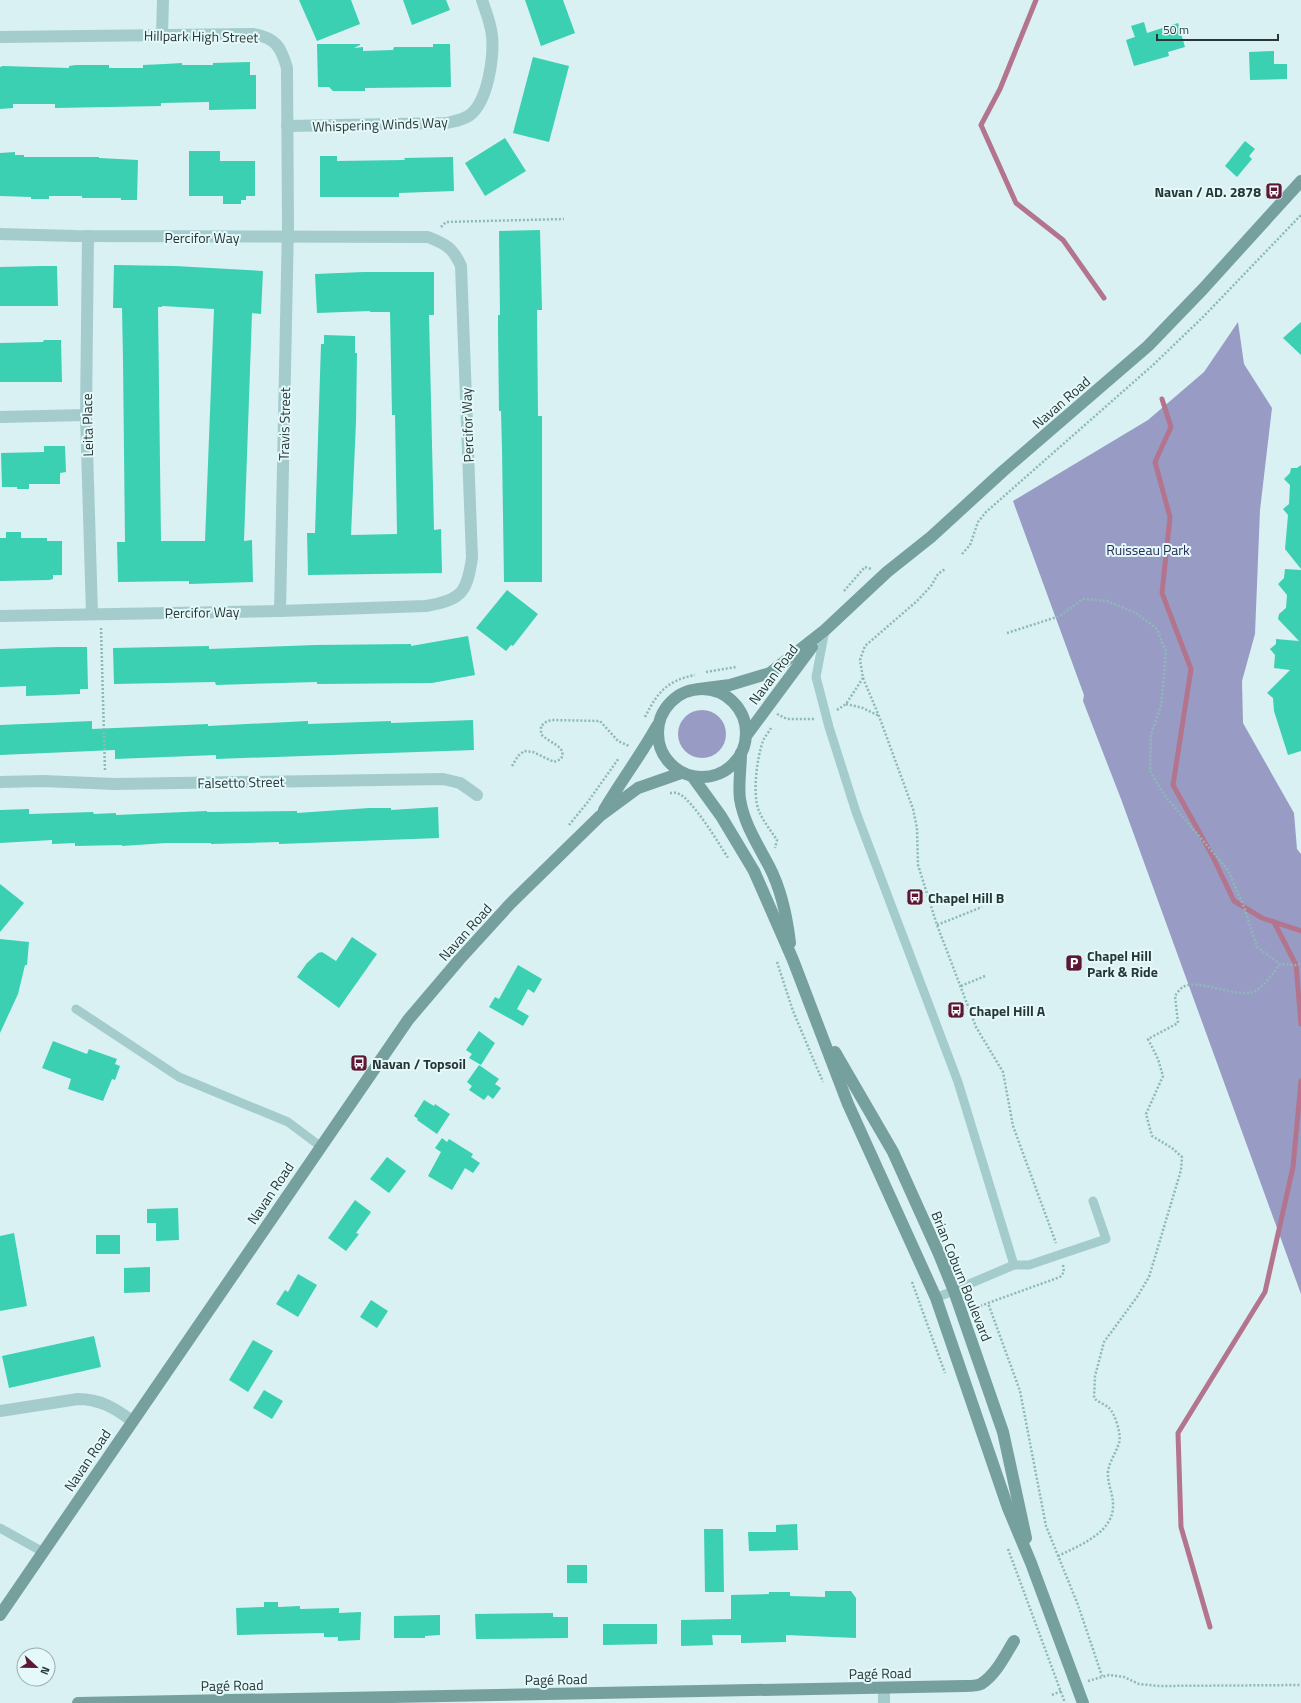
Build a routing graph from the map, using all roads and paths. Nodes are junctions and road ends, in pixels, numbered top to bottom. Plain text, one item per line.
1 (163, 0) edge
2 (482, 0) edge
3 (162, 34) junction
4 (0, 37) edge
5 (287, 126) junction
6 (1301, 181) edge
7 (1301, 215) edge
8 (564, 219) dead end
9 (0, 234) edge
10 (88, 236) junction
11 (287, 237) junction
12 (428, 237) junction
13 (86, 415) junction
14 (0, 417) edge
15 (962, 554) dead end
16 (944, 568) dead end
17 (887, 572) junction
18 (841, 594) dead end
19 (280, 611) junction
20 (96, 614) junction
21 (0, 616) edge
22 (825, 630) junction
23 (1007, 633) dead end
24 (737, 667) dead end
25 (703, 673) dead end
26 (697, 674) dead end
27 (863, 678) junction
28 (699, 689) junction
29 (846, 704) junction
30 (826, 715) junction
31 (879, 716) junction
32 (644, 719) dead end
33 (658, 725) junction
34 (746, 736) junction
35 (632, 739) dead end
36 (628, 745) junction
37 (624, 750) dead end
38 (742, 753) junction
39 (620, 756) dead end
40 (512, 766) dead end
41 (686, 775) junction
42 (0, 782) edge
43 (106, 784) junction
44 (666, 794) dead end
45 (477, 795) dead end
46 (600, 816) junction
47 (568, 826) dead end
48 (777, 840) dead end
49 (730, 861) dead end
50 (982, 907) dead end
51 (937, 925) junction
52 (775, 955) dead end
53 (793, 960) junction
54 (1280, 964) junction
55 (1301, 964) edge
56 (985, 976) dead end
57 (961, 986) junction
58 (76, 1010) dead end
59 (817, 1020) junction
60 (825, 1087) dead end
61 (320, 1146) junction
62 (1094, 1201) dead end
63 (1058, 1246) dead end
64 (1062, 1262) dead end
65 (1014, 1265) junction
66 (911, 1280) dead end
67 (954, 1291) junction
68 (936, 1298) junction
69 (946, 1374) dead end
70 (0, 1411) edge
71 (132, 1421) junction
72 (0, 1528) edge
73 (1007, 1544) dead end
74 (43, 1552) junction
75 (1058, 1556) junction
76 (1031, 1563) junction
77 (0, 1614) edge
78 (1014, 1641) dead end
79 (1301, 1685) edge
80 (884, 1688) junction
81 (1060, 1692) junction
82 (1052, 1695) dead end
83 (78, 1703) edge
84 (884, 1703) edge
85 (1065, 1703) edge
86 (1083, 1703) edge

1 - 3 street
2 - 5 street, Whispering Winds Way
3 - 4 street, Hillpark High Street
3 - 5 street, Hillpark High Street
5 - 11 street, Hillpark High Street
6 - 17 main road, Navan Road
7 - 15 path
8 - 12 path
9 - 10 street, Percifor Way
10 - 11 street, Percifor Way
10 - 13 street, Leita Place
11 - 12 street, Percifor Way
11 - 19 street, Travis Street
12 - 19 street, Percifor Way
13 - 14 street
13 - 20 street, Leita Place
16 - 27 path
17 - 18 path
17 - 22 main road, Navan Road
19 - 20 street, Percifor Way
20 - 21 street, Percifor Way
20 - 43 path
22 - 28 main road, Navan Road
22 - 30 lane
22 - 34 main road, Navan Road
23 - 54 path
24 - 25 path
26 - 32 path
27 - 29 path
27 - 31 path
28 - 33 main road
28 - 34 main road
29 - 30 path
29 - 31 path
30 - 48 path
30 - 65 lane
31 - 51 path
33 - 41 main road
33 - 46 main road, Navan Road
34 - 38 main road
35 - 36 path
36 - 37 path
36 - 40 path
38 - 41 main road
38 - 53 main road, Brian Coburn Boulevard
39 - 47 path
41 - 46 main road, Navan Road
41 - 53 main road, Brian Coburn Boulevard
42 - 43 street, Falsetto Street
43 - 45 street, Falsetto Street
44 - 49 path
46 - 61 main road, Navan Road
50 - 51 path
51 - 57 path
52 - 60 path
53 - 59 main road, Brian Coburn Boulevard
54 - 55 path
54 - 75 path
56 - 57 path
57 - 63 path
58 - 61 lane
59 - 67 main road, Brian Coburn Boulevard
59 - 68 main road, Brian Coburn Boulevard
61 - 71 main road, Navan Road
62 - 65 lane
64 - 75 path
65 - 67 lane
66 - 69 path
67 - 68 lane
67 - 76 main road, Brian Coburn Boulevard
68 - 76 main road, Brian Coburn Boulevard
70 - 71 street
71 - 74 main road, Navan Road
72 - 74 lane
73 - 81 path
74 - 77 main road, Navan Road
75 - 79 path
76 - 86 main road, Brian Coburn Boulevard
78 - 80 main road, Pagé Road
80 - 83 main road, Pagé Road
80 - 84 street
81 - 82 path
81 - 85 path

